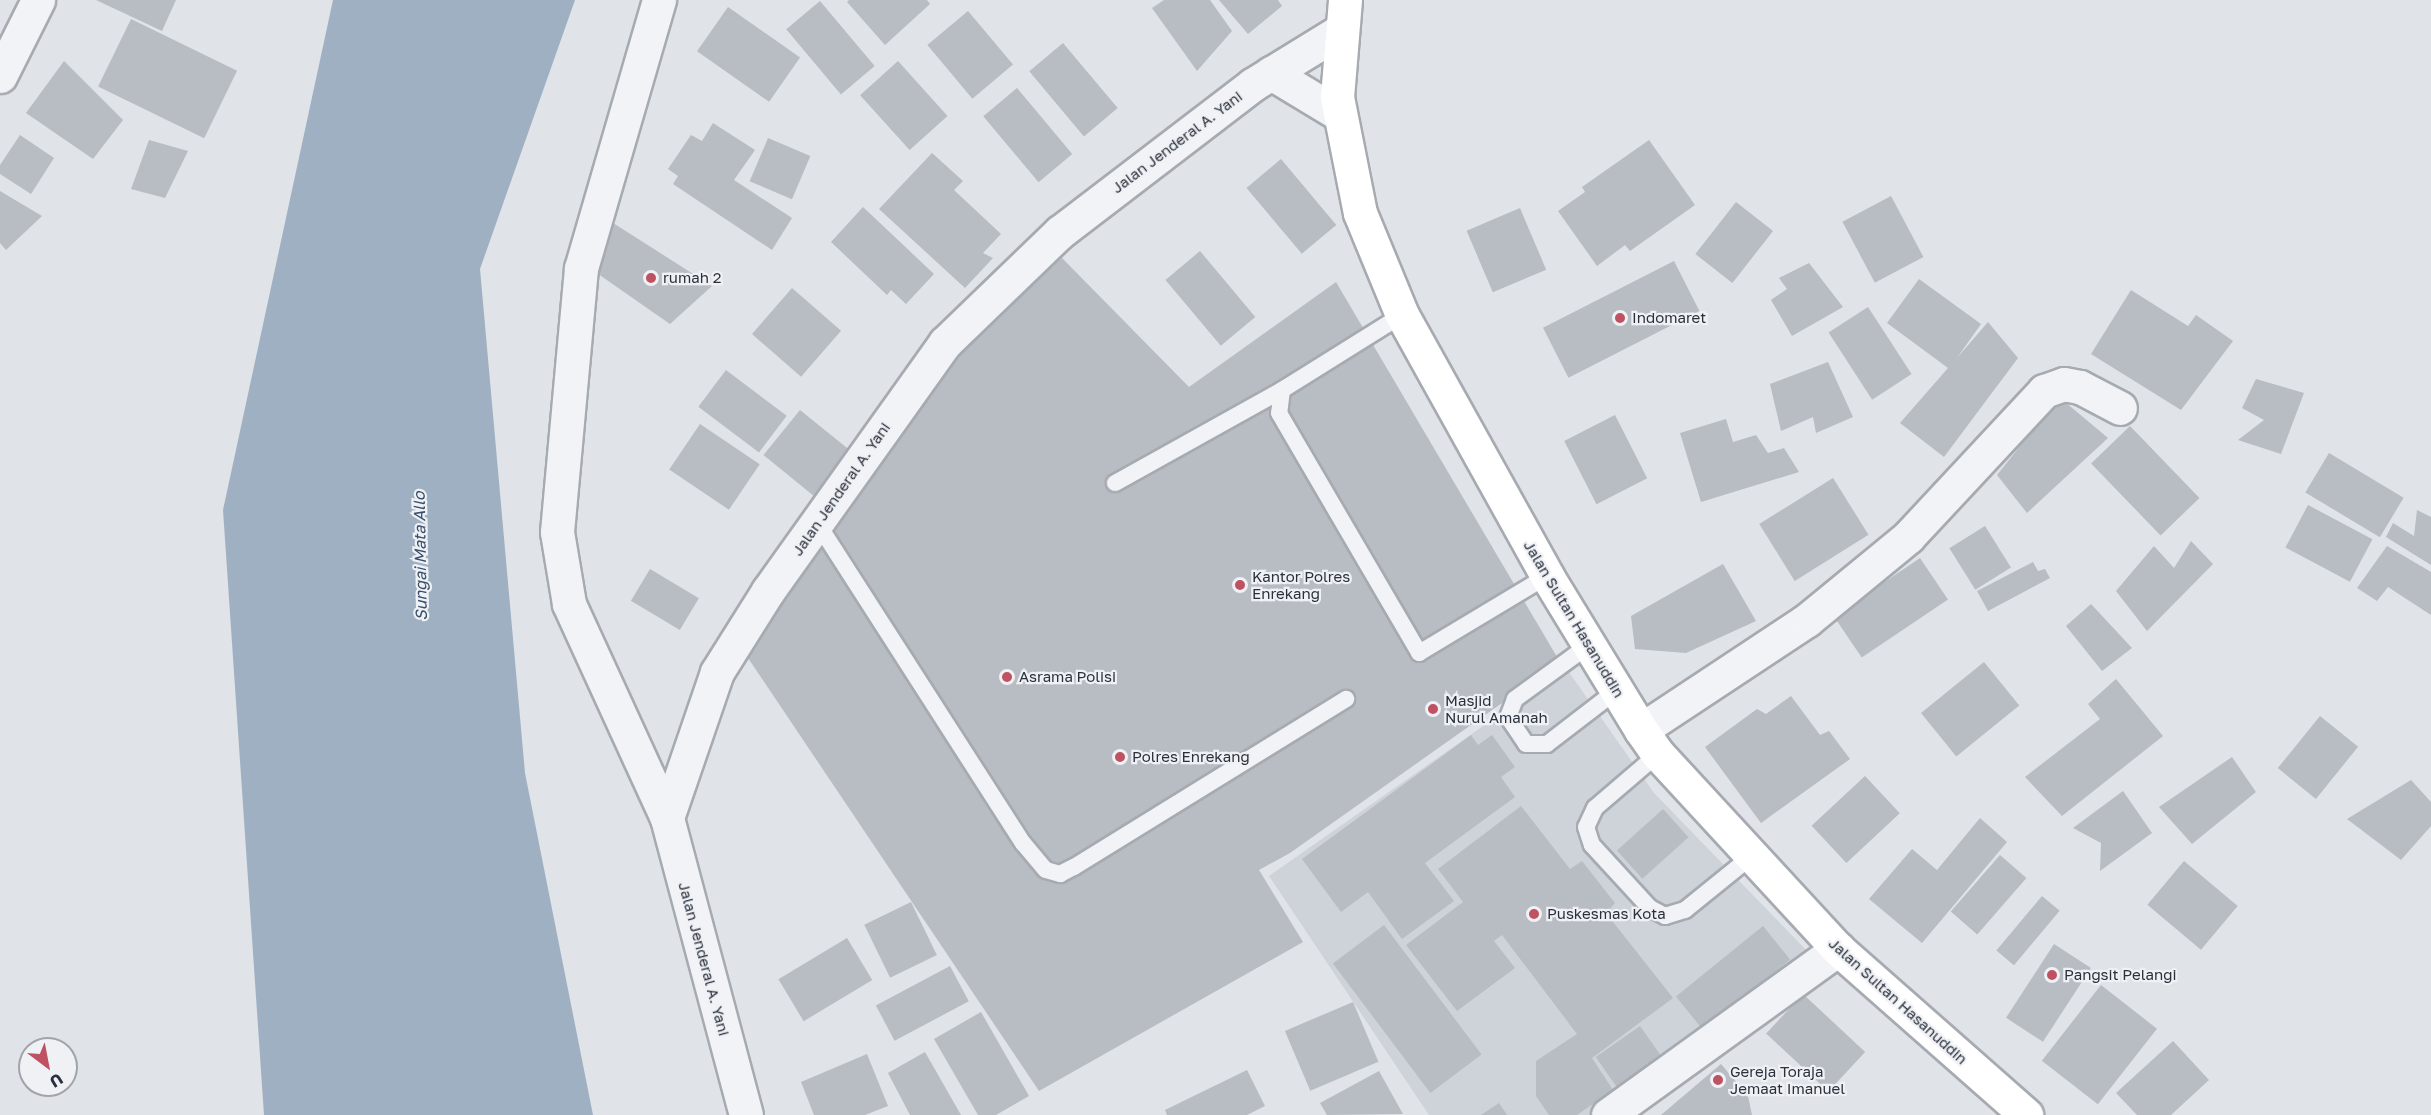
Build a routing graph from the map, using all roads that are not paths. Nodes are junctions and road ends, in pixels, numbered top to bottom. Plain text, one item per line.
1 (38, 0) edge
2 (659, 0) edge
3 (1342, 16) edge
4 (1271, 73) junction
5 (0, 76) edge
6 (1339, 114) junction
7 (1402, 315) junction
8 (1282, 390) junction
9 (2120, 408) dead end
10 (1116, 483) dead end
11 (818, 524) junction
12 (1547, 576) junction
13 (1589, 645) junction
14 (1617, 690) junction
15 (1346, 699) road end
16 (1649, 742) junction
17 (667, 818) junction
18 (1753, 855) junction
19 (1838, 950) junction
20 (746, 1115) edge
21 (1608, 1115) edge
22 (2026, 1115) edge

1 - 5 street
2 - 17 street
3 - 4 street, Jalan Jenderal A. Yani
3 - 6 highway, Jalan Sultan Hasanuddin
4 - 6 street
4 - 11 street, Jalan Jenderal A. Yani
6 - 7 highway, Jalan Sultan Hasanuddin
7 - 8 lane
7 - 12 highway, Jalan Sultan Hasanuddin
8 - 10 lane
8 - 12 lane
9 - 16 street
11 - 15 lane
11 - 17 street, Jalan Jenderal A. Yani
12 - 13 highway, Jalan Sultan Hasanuddin
13 - 14 highway, Jalan Sultan Hasanuddin
13 - 14 lane
14 - 16 highway, Jalan Sultan Hasanuddin
16 - 18 highway, Jalan Sultan Hasanuddin
16 - 18 lane
17 - 20 street, Jalan Jenderal A. Yani
18 - 19 highway, Jalan Sultan Hasanuddin
19 - 21 street
19 - 22 highway, Jalan Sultan Hasanuddin

